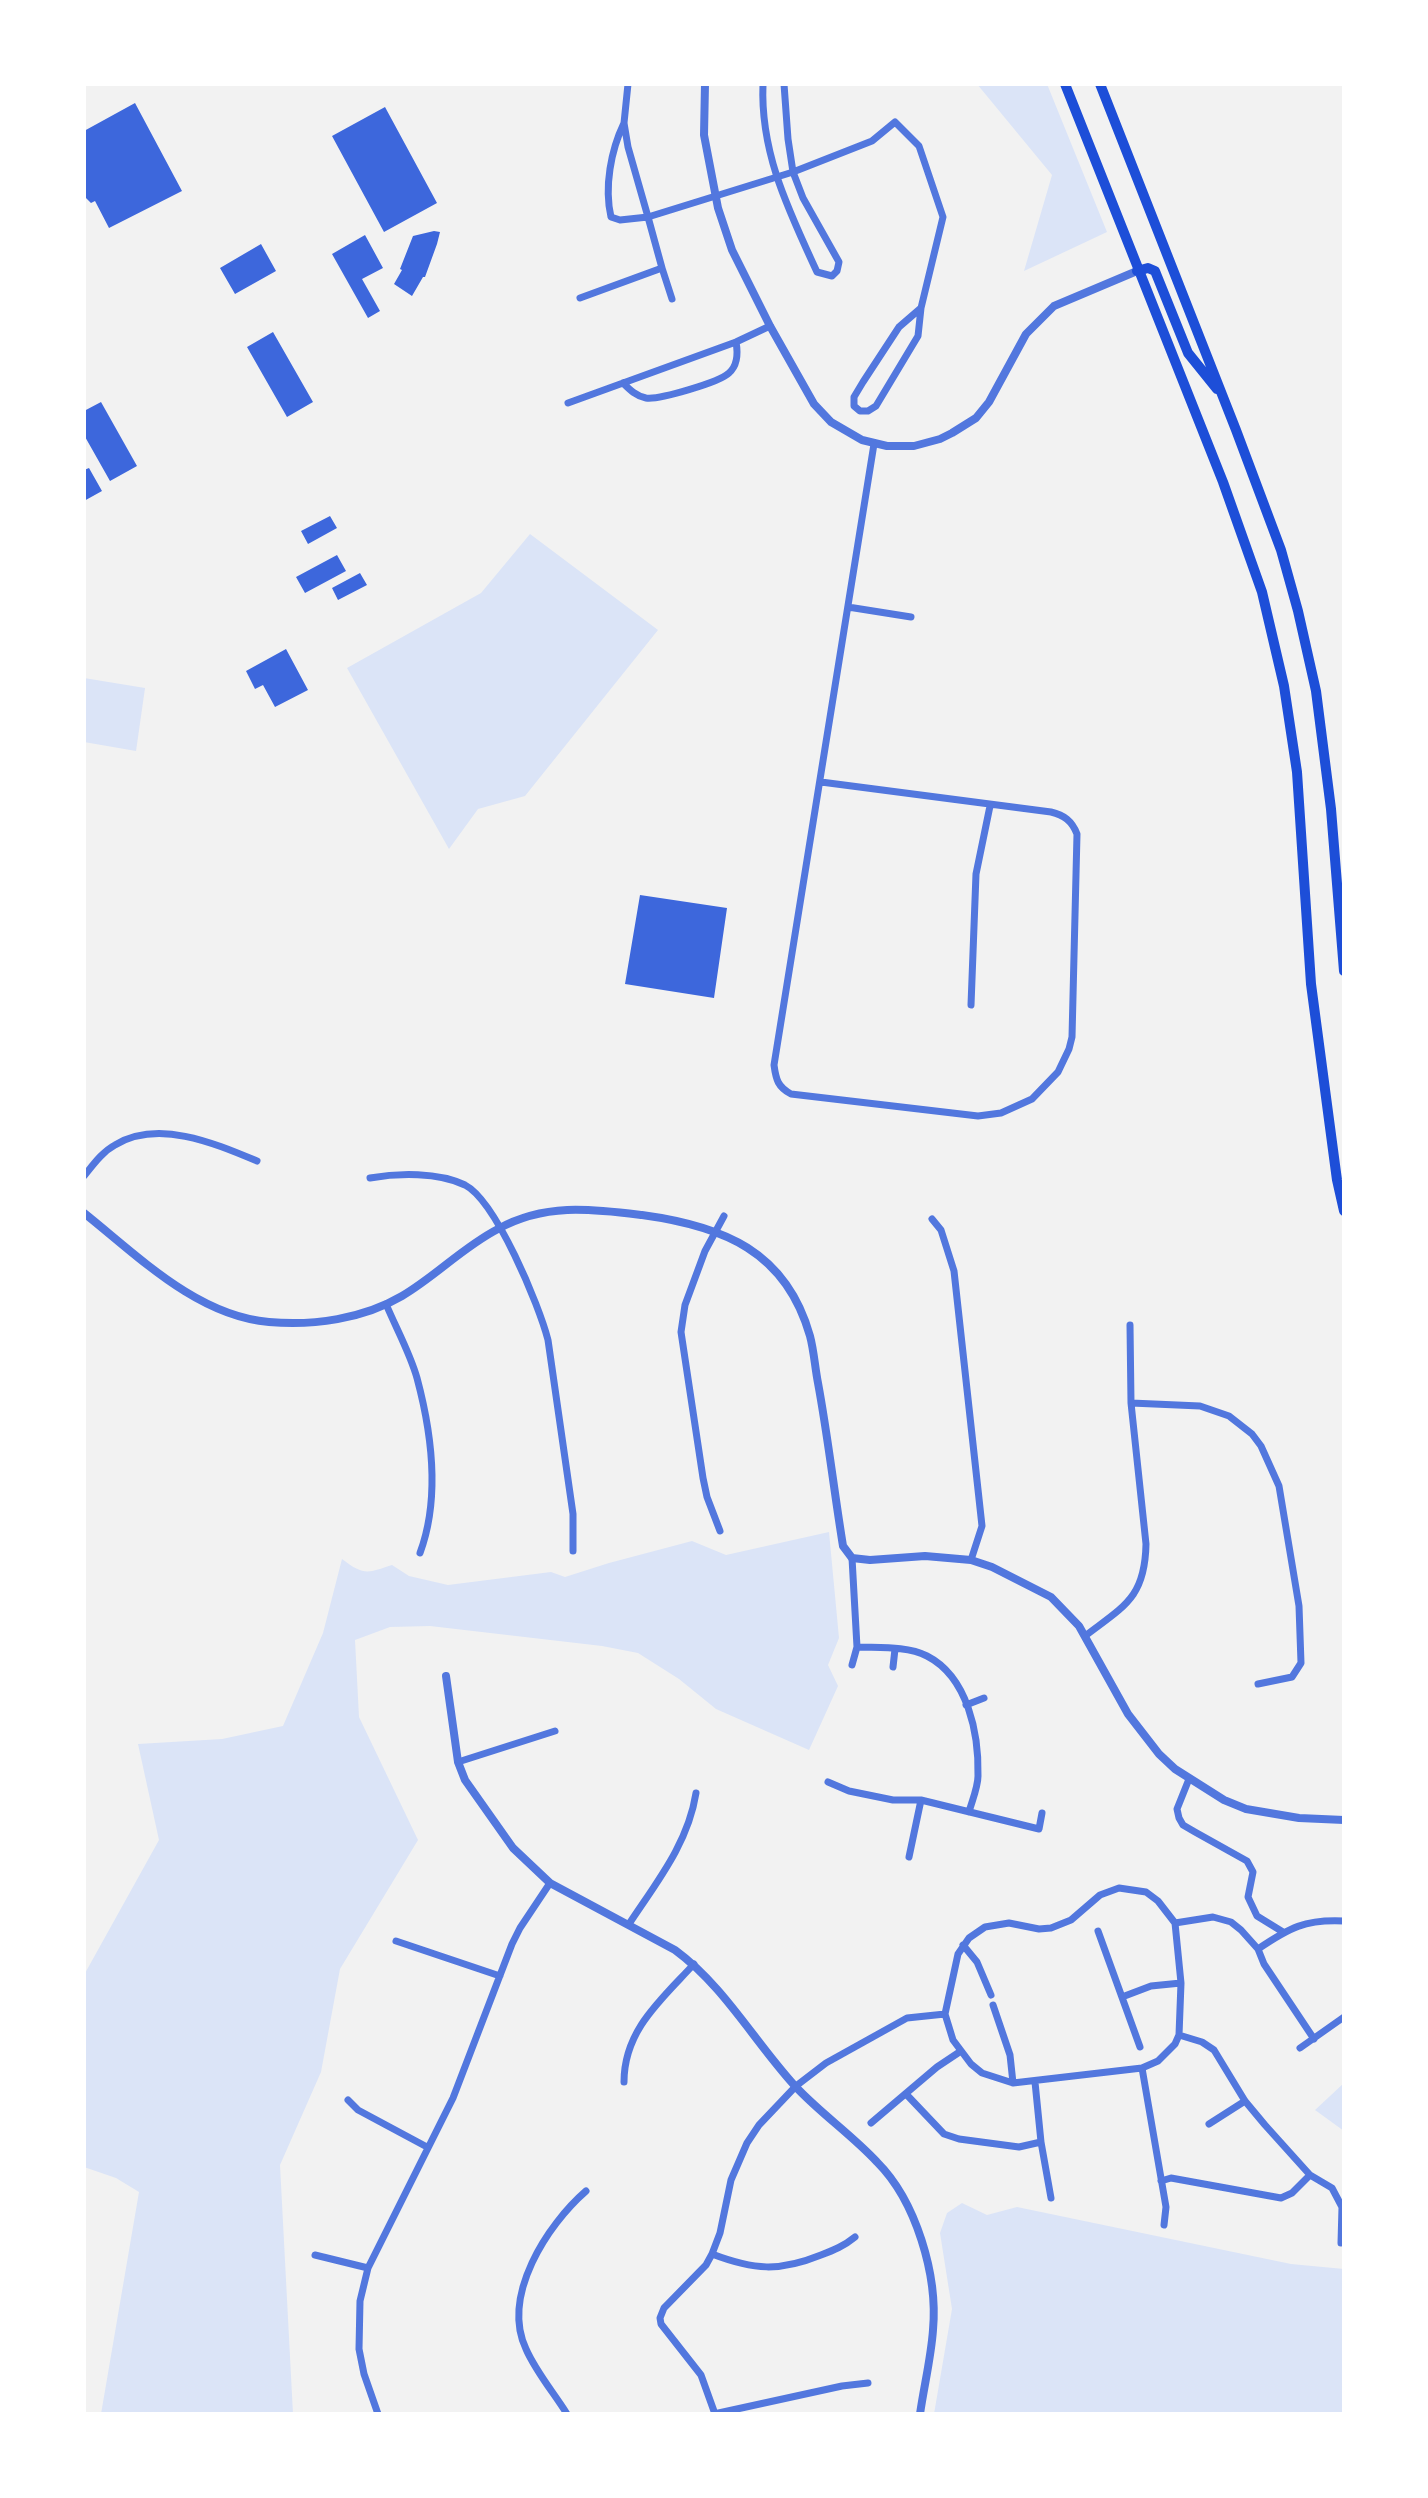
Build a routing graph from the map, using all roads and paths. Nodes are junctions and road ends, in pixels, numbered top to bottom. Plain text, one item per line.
1 (628, 84) edge
2 (705, 84) edge
3 (762, 84) edge
4 (785, 84) edge
5 (1065, 84) edge
6 (1100, 84) edge
7 (624, 123) junction
8 (793, 172) junction
9 (776, 177) junction
10 (715, 196) junction
11 (648, 217) junction
12 (662, 268) junction
13 (1138, 271) junction
14 (580, 299) dead end
15 (671, 299) dead end
16 (921, 308) junction
17 (770, 326) junction
18 (736, 342) junction
19 (623, 383) junction
20 (1221, 393) junction
21 (568, 403) dead end
22 (874, 444) junction
23 (848, 607) junction
24 (911, 617) dead end
25 (821, 782) junction
26 (990, 806) junction
27 (1344, 971) edge
28 (971, 1004) dead end
29 (257, 1161) dead end
30 (84, 1176) edge
31 (370, 1178) dead end
32 (1344, 1211) edge
33 (84, 1213) edge
34 (724, 1216) dead end
35 (932, 1219) dead end
36 (499, 1228) junction
37 (715, 1231) junction
38 (386, 1304) junction
39 (1130, 1325) dead end
40 (1131, 1403) junction
41 (720, 1531) dead end
42 (573, 1551) dead end
43 (420, 1553) dead end
44 (852, 1558) junction
45 (971, 1560) junction
46 (1085, 1636) junction
47 (858, 1647) junction
48 (895, 1649) junction
49 (852, 1665) dead end
50 (893, 1667) dead end
51 (446, 1676) dead end
52 (1258, 1684) dead end
53 (984, 1698) dead end
54 (966, 1705) junction
55 (555, 1731) dead end
56 (458, 1762) junction
57 (1189, 1779) junction
58 (828, 1782) dead end
59 (696, 1793) dead end
60 (921, 1800) junction
61 (969, 1812) junction
62 (1042, 1813) dead end
63 (1344, 1820) edge
64 (909, 1857) dead end
65 (550, 1883) junction
66 (1344, 1921) edge
67 (1175, 1923) junction
68 (629, 1924) junction
69 (1098, 1931) dead end
70 (1283, 1932) junction
71 (396, 1941) dead end
72 (962, 1945) junction
73 (1258, 1949) junction
74 (694, 1965) junction
75 (500, 1976) junction
76 (1181, 1983) junction
77 (991, 1995) dead end
78 (1122, 1997) junction
79 (993, 2005) dead end
80 (945, 2014) junction
81 (1344, 2017) edge
82 (1179, 2035) junction
83 (1314, 2039) junction
84 (1140, 2047) dead end
85 (1300, 2048) dead end
86 (961, 2051) junction
87 (1142, 2068) junction
88 (624, 2082) dead end
89 (1035, 2082) junction
90 (1013, 2083) junction
91 (796, 2087) junction
92 (906, 2094) junction
93 (348, 2100) dead end
94 (1245, 2101) junction
95 (871, 2123) dead end
96 (1209, 2124) dead end
97 (1041, 2142) junction
98 (427, 2147) junction
99 (1310, 2175) junction
100 (1161, 2181) junction
101 (586, 2191) dead end
102 (1051, 2198) dead end
103 (1164, 2225) dead end
104 (855, 2237) dead end
105 (1340, 2243) dead end
106 (712, 2253) junction
107 (315, 2255) dead end
108 (368, 2268) junction
109 (868, 2383) dead end
110 (378, 2414) edge
111 (567, 2414) edge
112 (715, 2414) edge
113 (920, 2414) edge

1 - 7 street
2 - 10 street
3 - 9 street
4 - 8 street
5 - 13 main road
6 - 20 main road
7 - 11 street
7 - 11 street
8 - 9 street
8 - 9 street
8 - 16 street
9 - 10 street
10 - 11 street
10 - 17 street
11 - 12 street
12 - 14 street
12 - 15 street
13 - 20 main road
13 - 22 street
13 - 32 main road
16 - 16 street
17 - 18 street
17 - 22 street
18 - 19 street
18 - 19 street
19 - 21 street
20 - 27 main road
22 - 23 street
23 - 24 street
23 - 25 street
25 - 26 street
25 - 26 street
26 - 28 street
29 - 30 street
31 - 36 street
33 - 38 street
34 - 37 street
35 - 45 street
36 - 37 street
36 - 38 street
36 - 42 street
37 - 41 street
37 - 44 street
38 - 43 street
39 - 40 street
40 - 46 street
40 - 52 street
44 - 45 street
44 - 47 street
45 - 46 street
46 - 57 street
47 - 48 street
47 - 49 street
48 - 50 street
48 - 54 street
51 - 56 street
53 - 54 street
54 - 61 street
55 - 56 street
56 - 65 street
57 - 63 street
57 - 70 street
58 - 60 street
59 - 68 street
60 - 61 street
60 - 64 street
61 - 62 street
65 - 68 street
65 - 75 street
66 - 70 street
67 - 72 street
67 - 73 street
67 - 76 street
68 - 74 street
69 - 78 street
70 - 73 street
71 - 75 street
72 - 77 street
72 - 80 street
73 - 83 street
74 - 88 street
74 - 91 street
75 - 98 street
76 - 78 street
76 - 82 street
78 - 84 street
79 - 90 street
80 - 86 street
80 - 91 street
81 - 83 street
82 - 87 street
82 - 94 street
83 - 85 street
86 - 90 street
86 - 92 street
87 - 89 street
87 - 100 street
89 - 90 street
89 - 97 street
91 - 106 street
91 - 113 street
92 - 95 street
92 - 97 street
93 - 98 street
94 - 96 street
94 - 99 street
97 - 102 street
98 - 108 street
99 - 100 street
99 - 105 street
100 - 103 street
101 - 111 street
104 - 106 street
106 - 112 street
107 - 108 street
108 - 110 street
109 - 112 street

